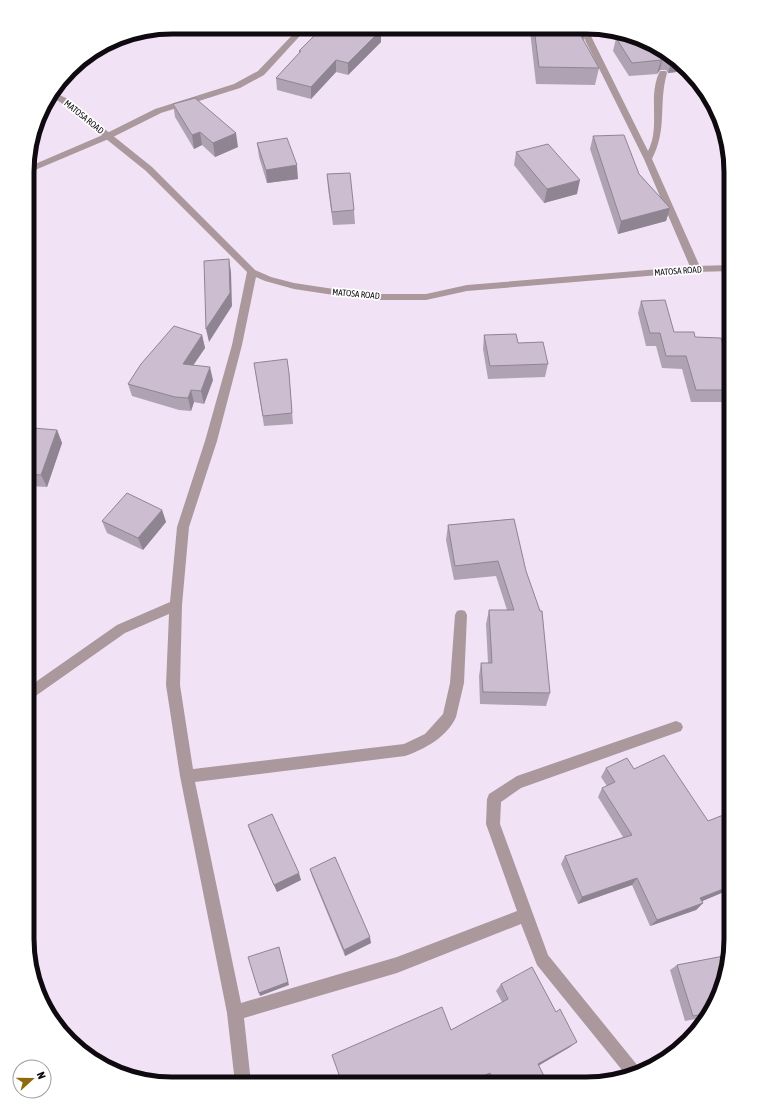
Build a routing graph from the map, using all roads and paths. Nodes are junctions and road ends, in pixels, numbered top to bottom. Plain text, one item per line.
1 (298, 34) edge
2 (585, 34) edge
3 (663, 73) edge
4 (56, 97) edge
5 (108, 136) junction
6 (648, 159) junction
7 (34, 167) edge
8 (724, 268) edge
9 (696, 269) junction
10 (252, 272) junction
11 (176, 605) junction
12 (461, 615) dead end
13 (34, 691) edge
14 (676, 727) dead end
15 (187, 776) junction
16 (525, 915) junction
17 (235, 1013) junction
18 (632, 1069) edge
19 (242, 1077) edge

1 - 5 street
2 - 6 street
3 - 6 street
4 - 5 street, MATOSA ROAD
5 - 7 street
5 - 10 street, MATOSA ROAD
6 - 9 street
8 - 9 street, MATOSA ROAD
9 - 10 street, MATOSA ROAD
10 - 11 street
11 - 13 street
11 - 15 street
12 - 15 street
14 - 16 street
15 - 17 street
16 - 17 street
16 - 18 street
17 - 19 street

